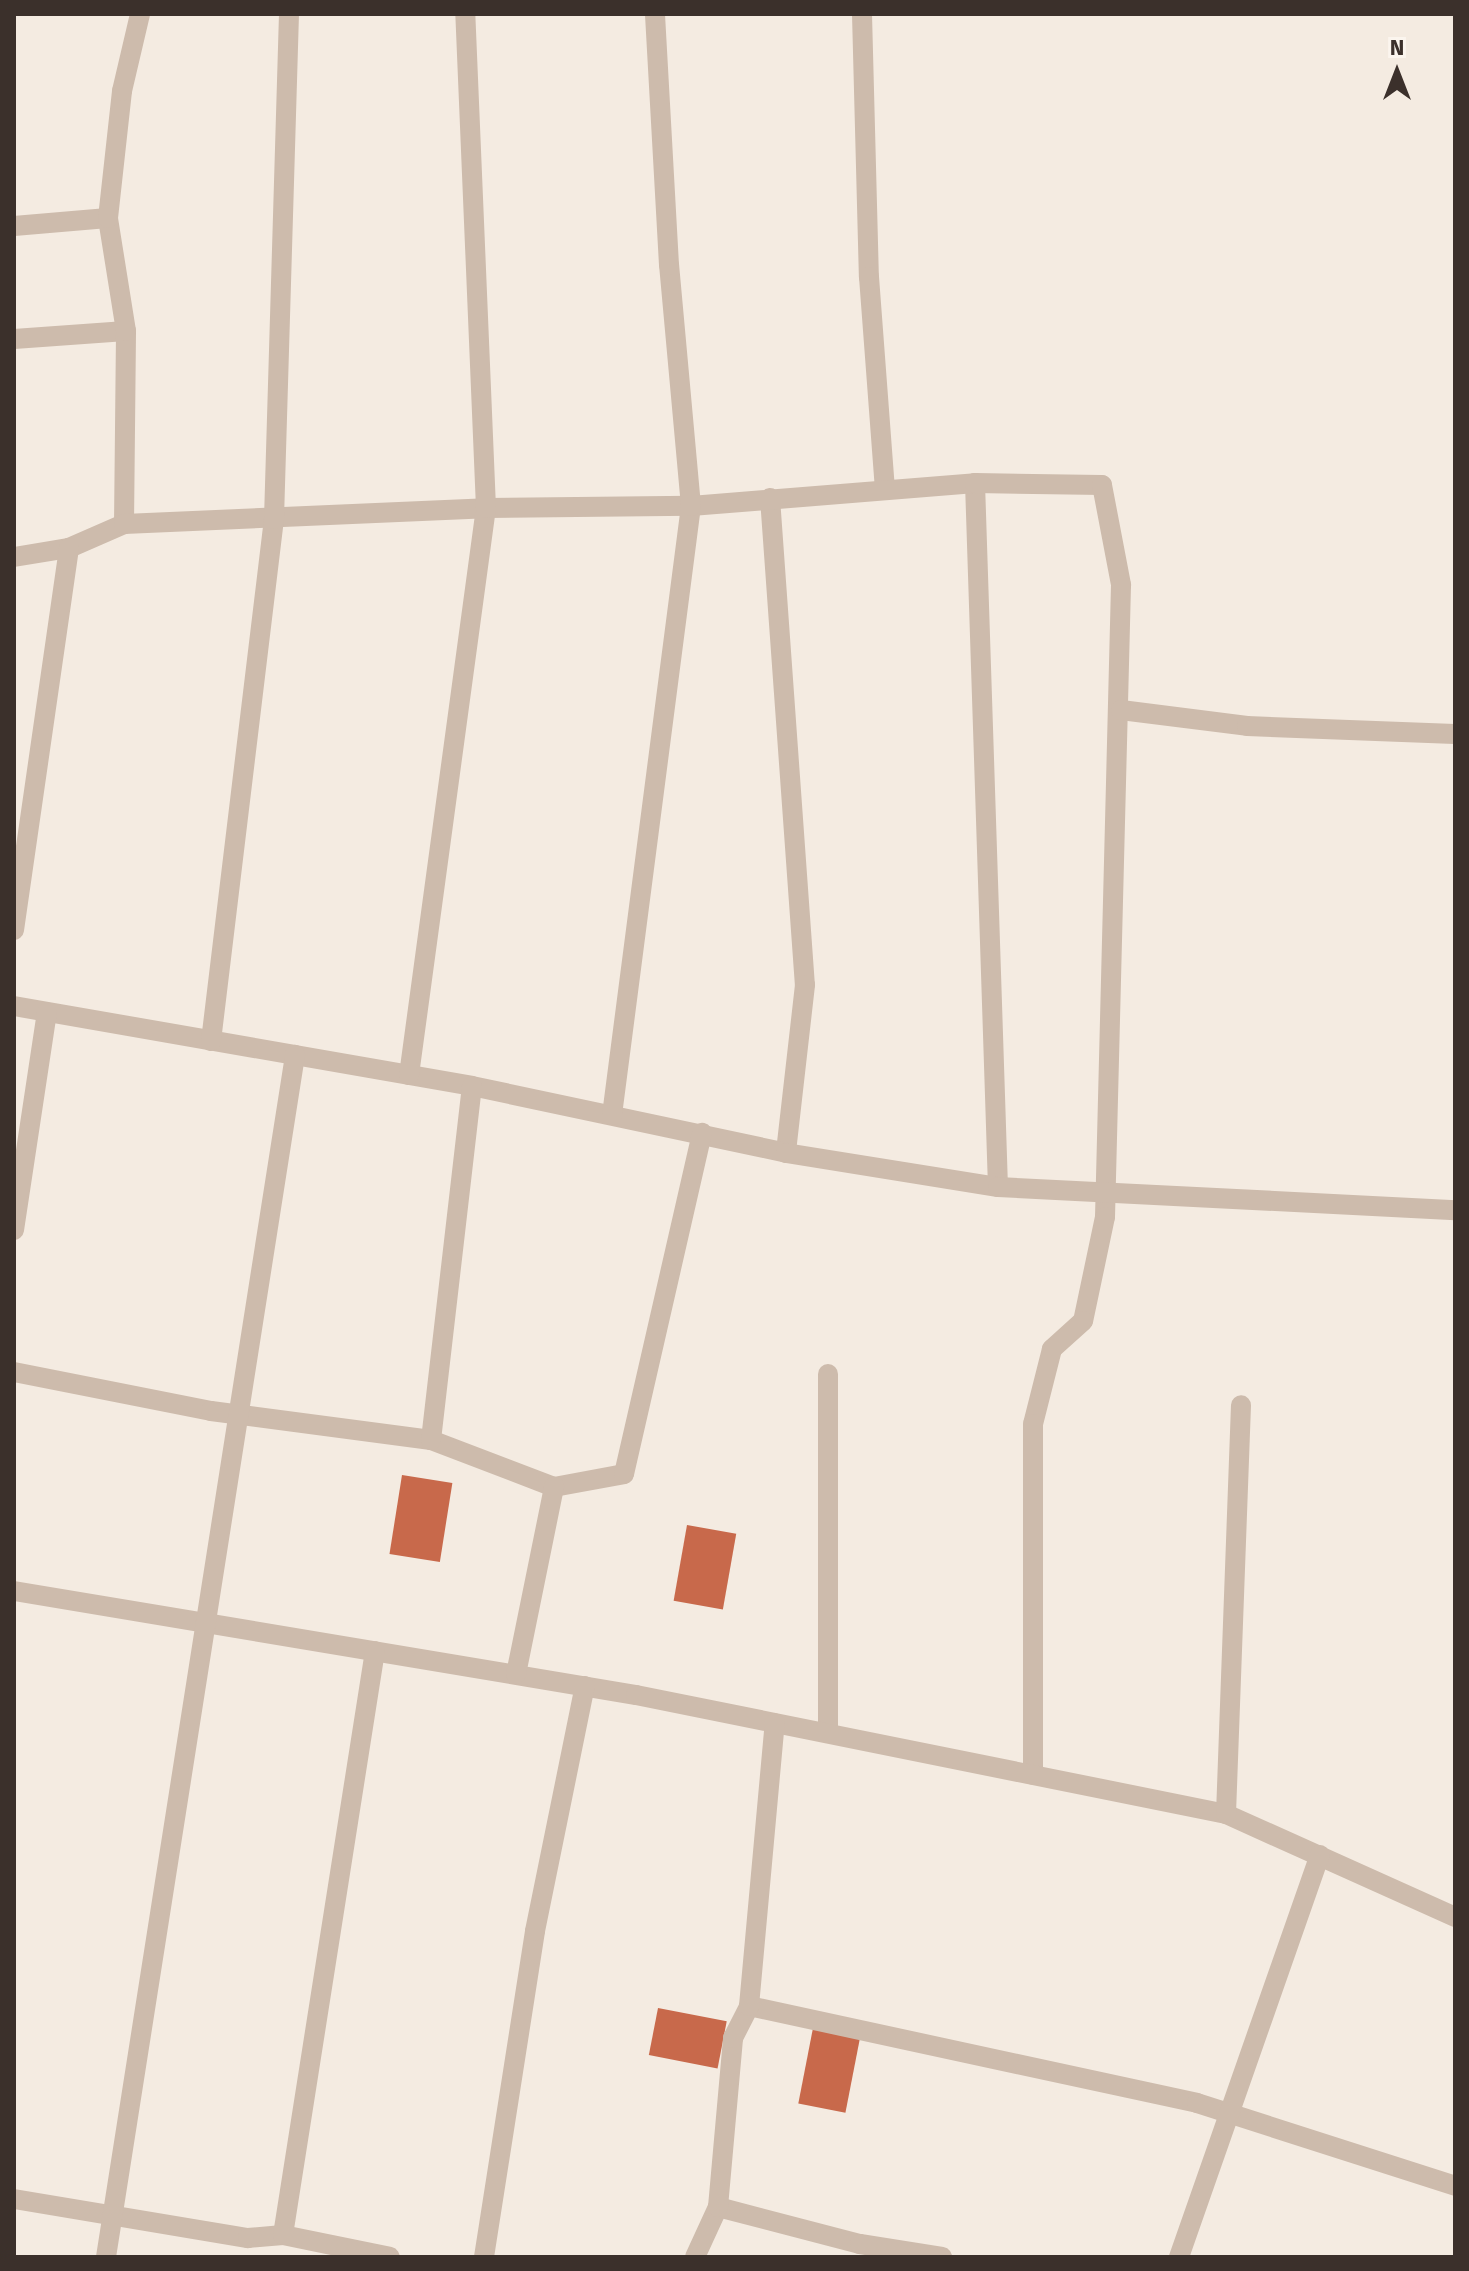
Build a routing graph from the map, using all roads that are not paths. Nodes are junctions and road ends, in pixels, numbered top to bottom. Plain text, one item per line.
1 (140, 14) edge
2 (289, 14) edge
3 (465, 14) edge
4 (655, 14) edge
5 (862, 14) edge
6 (108, 218) junction
7 (14, 226) edge
8 (126, 331) junction
9 (14, 339) edge
10 (975, 483) junction
11 (885, 488) junction
12 (770, 498) junction
13 (691, 506) junction
14 (486, 508) junction
15 (274, 519) junction
16 (124, 524) junction
17 (69, 548) junction
18 (14, 557) edge
19 (1121, 710) junction
20 (1455, 734) edge
21 (14, 930) edge
22 (14, 1006) edge
23 (47, 1012) junction
24 (211, 1041) junction
25 (295, 1055) junction
26 (409, 1075) junction
27 (472, 1086) junction
28 (612, 1115) junction
29 (702, 1133) junction
30 (786, 1153) junction
31 (998, 1187) junction
32 (1106, 1193) junction
33 (1455, 1210) edge
34 (14, 1230) edge
35 (14, 1372) edge
36 (828, 1374) dead end
37 (1241, 1405) dead end
38 (238, 1415) junction
39 (431, 1440) junction
40 (554, 1487) junction
41 (14, 1591) edge
42 (205, 1623) junction
43 (375, 1651) junction
44 (516, 1674) junction
45 (585, 1686) junction
46 (775, 1723) junction
47 (828, 1733) junction
48 (1033, 1775) junction
49 (1226, 1814) junction
50 (1320, 1855) junction
51 (1455, 1917) edge
52 (749, 2006) junction
53 (1230, 2113) junction
54 (1455, 2186) edge
55 (14, 2199) edge
56 (718, 2207) junction
57 (113, 2213) junction
58 (283, 2235) junction
59 (857, 2251) edge
60 (106, 2257) edge
61 (390, 2257) edge
62 (484, 2257) edge
63 (695, 2257) edge
64 (942, 2257) edge
65 (1179, 2257) edge

1 - 6 street
2 - 15 street
3 - 14 street
4 - 13 street
5 - 11 street
6 - 7 street
6 - 8 street
8 - 9 street
8 - 16 street
10 - 11 street
10 - 19 street
10 - 31 street
11 - 12 street
12 - 13 street
12 - 30 street
13 - 14 street
13 - 28 street
14 - 15 street
14 - 26 street
15 - 16 street
15 - 24 street
16 - 17 street
17 - 18 street
17 - 21 street
19 - 20 street
19 - 32 street
22 - 23 street
23 - 24 street
23 - 34 street
24 - 25 street
25 - 26 street
25 - 38 street
26 - 27 street
27 - 28 street
27 - 39 street
28 - 29 street
29 - 30 street
29 - 40 street
30 - 31 street
31 - 32 street
32 - 33 street
32 - 48 street
35 - 38 street
36 - 47 street
37 - 49 street
38 - 39 street
38 - 42 street
39 - 40 street
40 - 44 street
41 - 42 street
42 - 43 street
42 - 57 street
43 - 44 street
43 - 58 street
44 - 45 street
45 - 46 street
45 - 62 street
46 - 47 street
46 - 52 street
47 - 48 street
48 - 49 street
49 - 50 street
50 - 51 street
50 - 53 street
52 - 53 street
52 - 56 street
53 - 54 street
53 - 65 street
55 - 57 street
56 - 59 street
56 - 63 street
57 - 58 street
57 - 60 street
58 - 61 street
59 - 64 street

